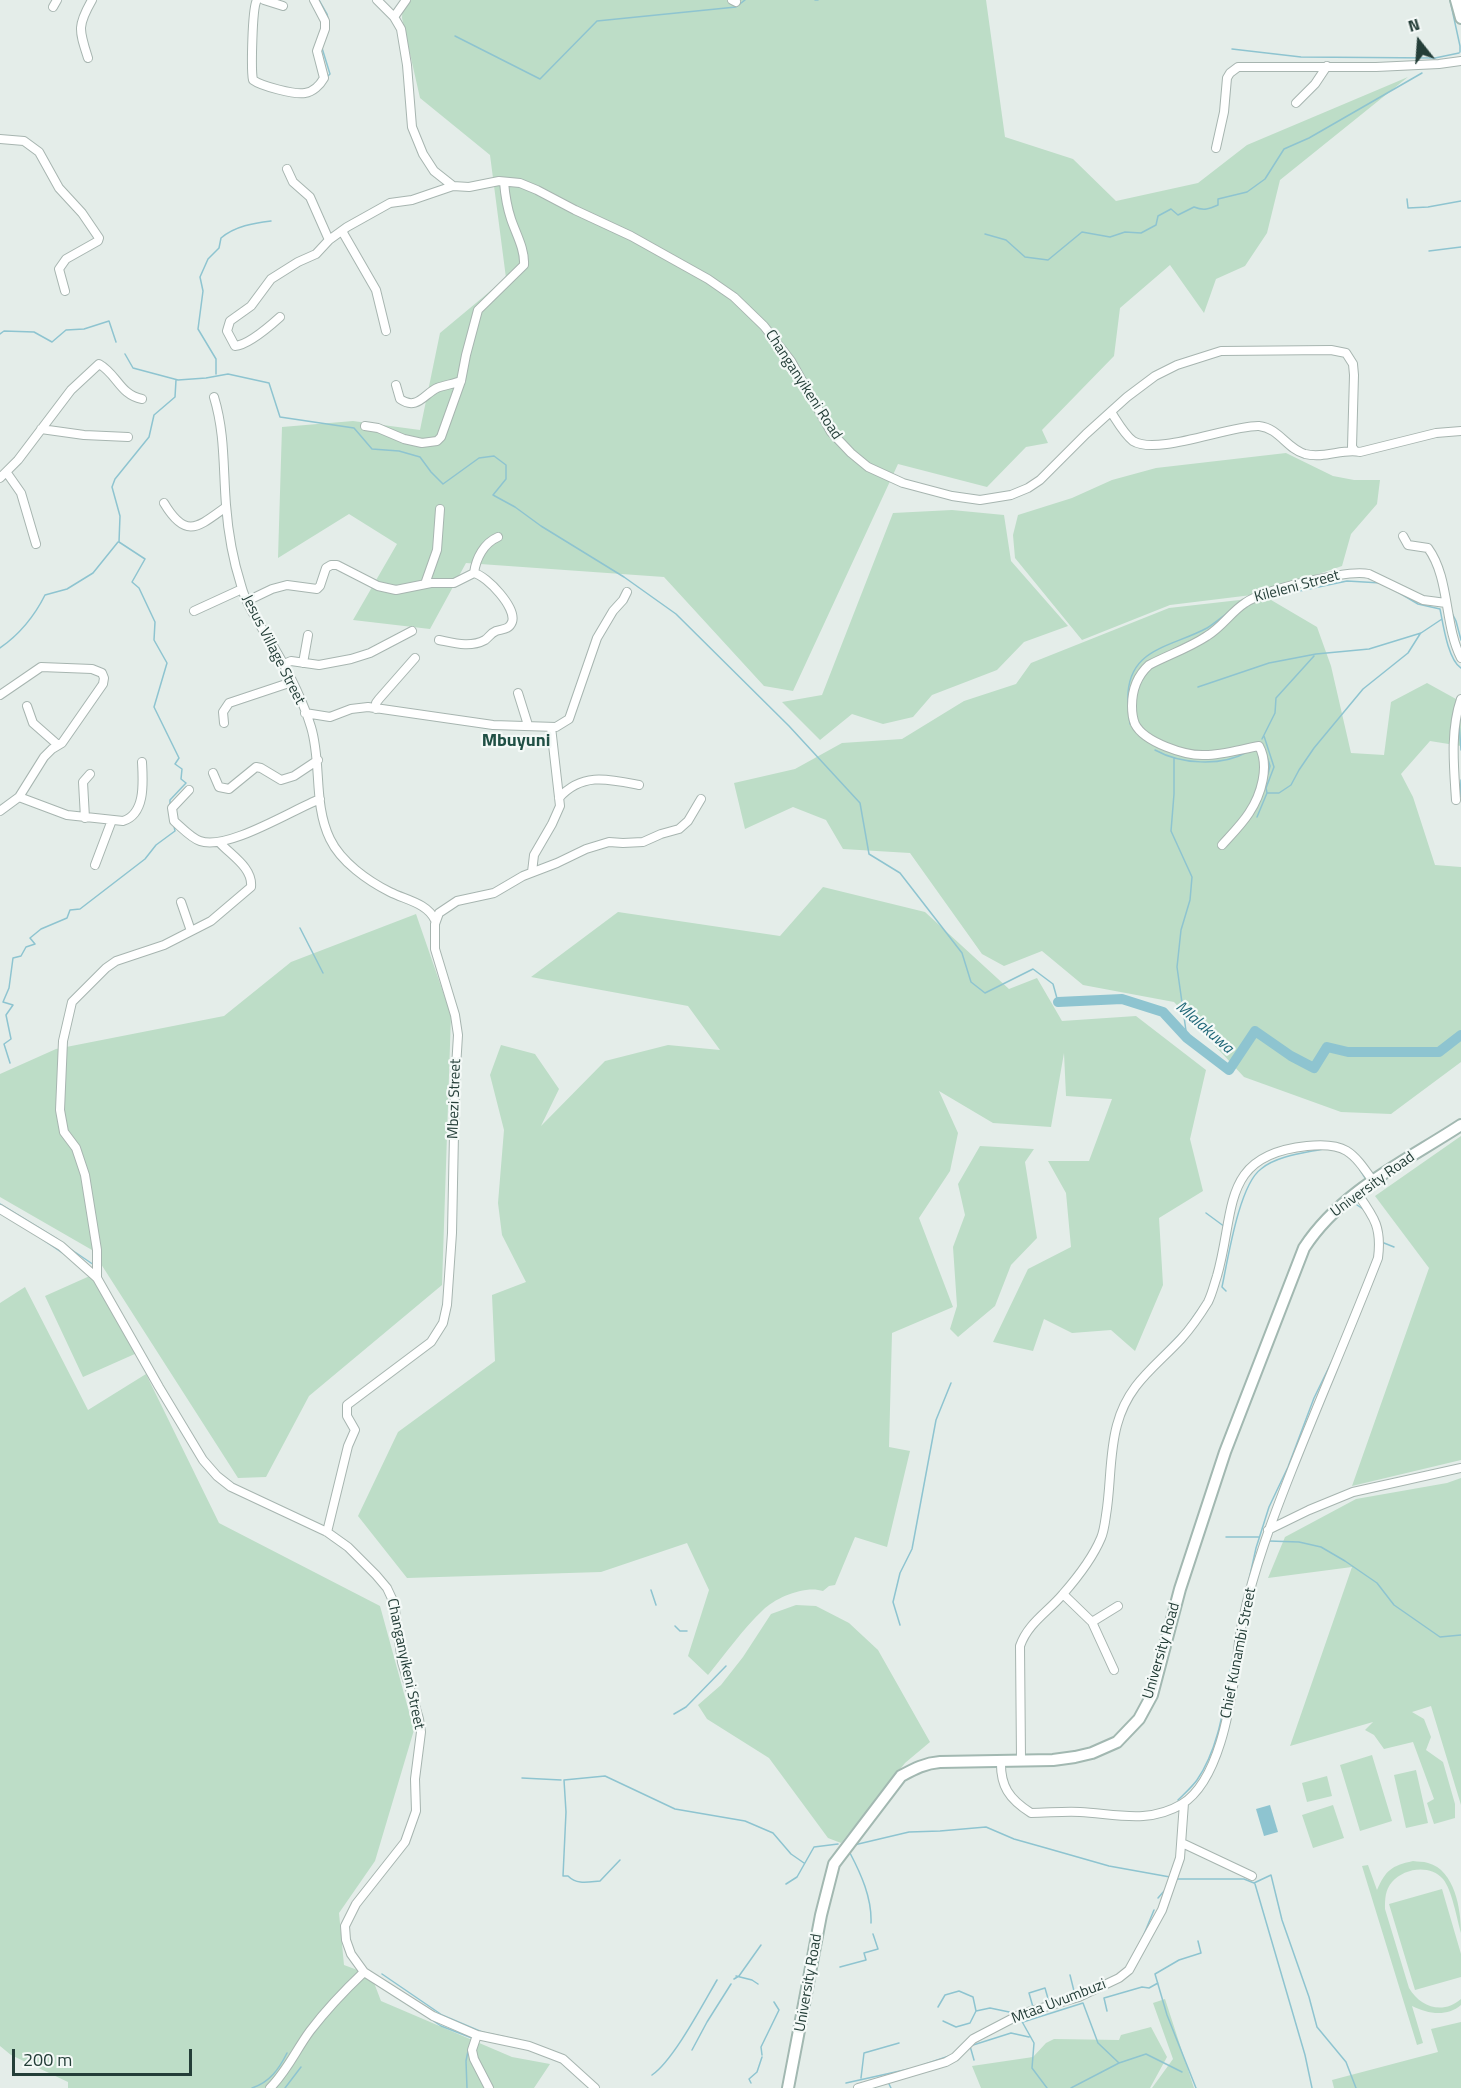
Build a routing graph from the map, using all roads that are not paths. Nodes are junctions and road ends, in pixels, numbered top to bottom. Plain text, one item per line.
1 (92, 0) edge
2 (257, 0) edge
3 (264, 0) edge
4 (314, 0) edge
5 (377, 0) edge
6 (406, 0) edge
7 (1456, 0) edge
8 (283, 6) dead end
9 (394, 17) junction
10 (1461, 18) edge
11 (88, 58) dead end
12 (1461, 61) edge
13 (1327, 66) junction
14 (1296, 104) dead end
15 (0, 139) edge
16 (1216, 148) dead end
17 (287, 169) dead end
18 (504, 182) junction
19 (453, 186) junction
20 (342, 231) junction
21 (329, 240) junction
22 (65, 291) dead end
23 (280, 317) dead end
24 (386, 331) dead end
25 (461, 381) junction
26 (396, 385) dead end
27 (214, 397) dead end
28 (142, 399) dead end
29 (1111, 412) junction
30 (364, 426) dead end
31 (41, 429) junction
32 (1461, 431) edge
33 (128, 437) dead end
34 (1355, 451) junction
35 (3, 475) edge
36 (164, 504) dead end
37 (226, 507) junction
38 (440, 509) dead end
39 (1402, 536) dead end
40 (498, 537) dead end
41 (36, 544) dead end
42 (474, 573) junction
43 (425, 584) junction
44 (242, 589) junction
45 (627, 592) dead end
46 (247, 601) junction
47 (1446, 603) junction
48 (194, 611) dead end
49 (412, 631) dead end
50 (308, 635) dead end
51 (439, 640) dead end
52 (415, 658) dead end
53 (1461, 658) edge
54 (303, 663) junction
55 (284, 664) junction
56 (292, 682) junction
57 (518, 693) dead end
58 (0, 695) edge
59 (1461, 699) edge
60 (27, 706) dead end
61 (376, 709) junction
62 (305, 713) junction
63 (224, 723) dead end
64 (528, 725) junction
65 (551, 727) junction
66 (58, 745) junction
67 (318, 760) junction
68 (142, 762) dead end
69 (213, 773) dead end
70 (90, 774) dead end
71 (639, 785) dead end
72 (189, 790) dead end
73 (19, 797) junction
74 (559, 798) junction
75 (320, 799) junction
76 (701, 800) dead end
77 (1455, 800) dead end
78 (0, 811) edge
79 (85, 818) junction
80 (112, 820) junction
81 (220, 843) junction
82 (1222, 845) dead end
83 (95, 865) dead end
84 (532, 872) junction
85 (181, 902) dead end
86 (435, 920) junction
87 (191, 931) junction
88 (1461, 1125) edge
89 (1372, 1181) junction
90 (1357, 1193) junction
91 (0, 1209) edge
92 (97, 1278) junction
93 (1461, 1468) edge
94 (1269, 1530) junction
95 (327, 1532) junction
96 (1063, 1594) junction
97 (1118, 1606) dead end
98 (1092, 1622) junction
99 (1114, 1670) dead end
100 (1001, 1760) junction
101 (1021, 1760) junction
102 (1184, 1803) junction
103 (1182, 1843) junction
104 (1252, 1876) dead end
105 (364, 1972) junction
106 (477, 2035) junction
107 (270, 2088) edge
108 (489, 2088) edge
109 (595, 2088) edge
110 (789, 2088) edge
111 (858, 2088) edge

1 - 11 street
2 - 4 street
3 - 8 street
5 - 9 street
6 - 9 street
7 - 10 street
9 - 19 street
12 - 13 street
13 - 14 street
13 - 16 street
15 - 22 street
17 - 21 street
18 - 19 street, Changanyikeni Road
18 - 25 street
18 - 29 street, Changanyikeni Road
19 - 20 street, Changanyikeni Road
20 - 21 street, Changanyikeni Road
20 - 24 street
21 - 23 street, Changanyikeni Road
25 - 26 street
25 - 30 street
27 - 37 street, Jesus Village Street
28 - 31 street
29 - 34 street
29 - 34 street, Changanyikeni Road
31 - 33 street
31 - 35 street
32 - 34 street
35 - 41 street
36 - 37 street
37 - 44 street, Jesus Village Street
38 - 43 street
39 - 47 street
40 - 42 street
42 - 43 street
42 - 51 street
43 - 46 street
44 - 46 street, Jesus Village Street
44 - 48 street
45 - 65 street
46 - 55 street, Jesus Village Street
47 - 53 street
47 - 82 street, Kileleni Street
49 - 54 street
50 - 54 street
52 - 61 street
54 - 55 street
55 - 56 street, Jesus Village Street
56 - 62 street, Jesus Village Street
56 - 63 street
57 - 64 street
58 - 66 street
59 - 77 street
60 - 66 street
61 - 62 street
61 - 64 street
62 - 67 street, Jesus Village Street
64 - 65 street
65 - 74 street
66 - 73 street
67 - 69 street
67 - 75 street, Jesus Village Street
68 - 80 street
70 - 79 street
71 - 74 street
72 - 81 street
73 - 78 street
73 - 79 street
74 - 84 street
75 - 81 street
75 - 86 street, Jesus Village Street
76 - 84 street
79 - 80 street
80 - 83 street
81 - 87 street
84 - 86 street
85 - 87 street
86 - 95 street, Mbezi Street
87 - 92 street
88 - 89 street, University Road
89 - 90 street, University Road
89 - 96 street
90 - 94 street, Chief Kunambi Street
90 - 101 street, University Road
91 - 92 street, Changanyikeni Street
92 - 95 street, Changanyikeni Street
93 - 94 street
94 - 102 street, Chief Kunambi Street
95 - 105 street, Changanyikeni Street
96 - 98 street
96 - 101 street
97 - 98 street
98 - 99 street
100 - 101 street, University Road
100 - 102 street, Chief Kunambi Street
100 - 110 street, University Road
102 - 103 street, Mtaa Uvumbuzi
103 - 104 street
103 - 111 street, Mtaa Uvumbuzi
105 - 106 street, Changanyikeni Street
105 - 107 street
106 - 108 street
106 - 109 street, Changanyikeni Street

